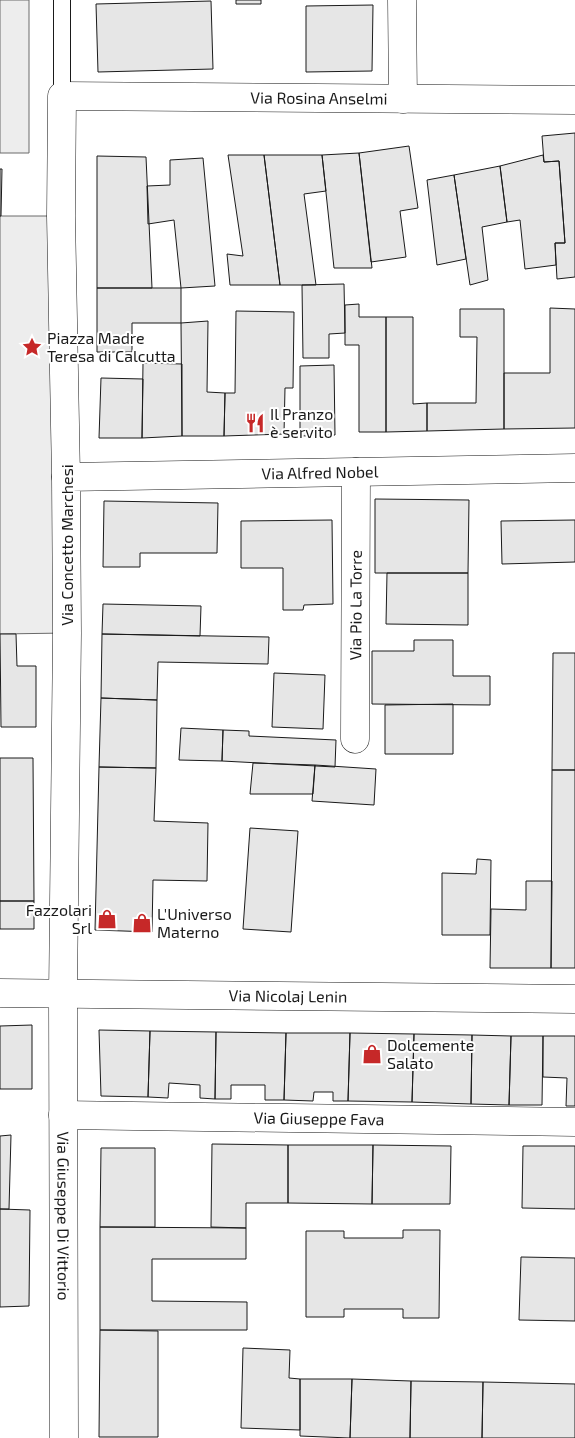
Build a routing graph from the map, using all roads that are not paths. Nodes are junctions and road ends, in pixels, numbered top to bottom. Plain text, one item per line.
1 (62, 0) edge
2 (402, 0) edge
3 (62, 96) junction
4 (403, 99) junction
5 (575, 100) edge
6 (575, 468) edge
7 (356, 472) junction
8 (66, 477) junction
9 (355, 740) dead end
10 (0, 993) edge
11 (63, 994) junction
12 (575, 999) edge
13 (63, 1115) junction
14 (575, 1122) edge
15 (64, 1438) edge

1 - 3 lane
2 - 4 street
3 - 4 street, Via Rosina Anselmi
3 - 8 street, Via Concetto Marchesi
4 - 5 street, Via Rosina Anselmi
6 - 7 street, Via Alfred Nobel
7 - 8 street, Via Alfred Nobel
7 - 9 street, Via Pio La Torre
8 - 11 street, Via Concetto Marchesi
10 - 11 street, Via Nicolaj Lenin
11 - 12 street, Via Nicolaj Lenin
11 - 13 street, Via Giuseppe Di Vittorio
13 - 14 street, Via Giuseppe Fava
13 - 15 street, Via Giuseppe Di Vittorio

